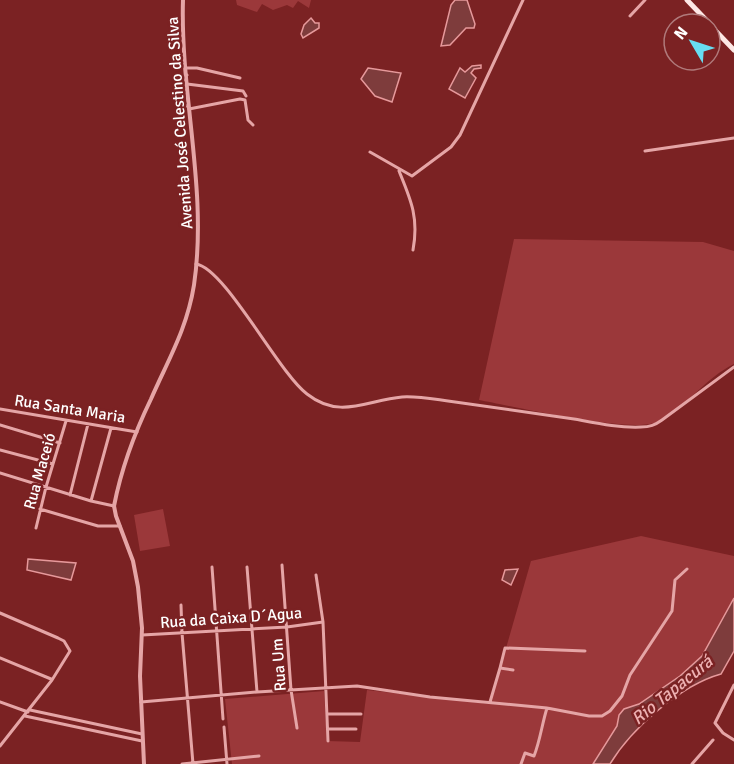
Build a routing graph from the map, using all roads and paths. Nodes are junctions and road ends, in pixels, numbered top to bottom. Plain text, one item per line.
1 (183, 0) edge
2 (523, 0) edge
3 (645, 0) edge
4 (687, 0) edge
5 (698, 12) edge
6 (630, 16) dead end
7 (722, 37) edge
8 (734, 50) edge
9 (186, 68) junction
10 (187, 75) junction
11 (240, 78) dead end
12 (175, 80) dead end
13 (187, 84) junction
14 (246, 96) dead end
15 (189, 107) junction
16 (181, 108) dead end
17 (253, 125) dead end
18 (734, 138) edge
19 (645, 151) dead end
20 (370, 152) dead end
21 (398, 169) junction
22 (413, 250) dead end
23 (196, 264) junction
24 (734, 366) edge
25 (0, 409) edge
26 (66, 421) junction
27 (88, 424) junction
28 (0, 425) edge
29 (111, 427) junction
30 (137, 432) junction
31 (60, 443) junction
32 (0, 450) edge
33 (53, 464) junction
34 (0, 473) edge
35 (46, 487) junction
36 (70, 495) junction
37 (91, 501) junction
38 (114, 506) junction
39 (40, 509) junction
40 (120, 526) junction
41 (36, 528) dead end
42 (282, 565) dead end
43 (212, 567) dead end
44 (247, 567) dead end
45 (687, 569) dead end
46 (316, 575) dead end
47 (181, 605) dead end
48 (0, 614) edge
49 (323, 622) junction
50 (287, 627) junction
51 (251, 628) junction
52 (217, 631) junction
53 (182, 633) junction
54 (142, 635) junction
55 (585, 651) dead end
56 (0, 658) edge
57 (500, 668) junction
58 (513, 670) dead end
59 (52, 680) junction
60 (734, 685) edge
61 (327, 688) junction
62 (291, 690) junction
63 (257, 692) junction
64 (222, 695) junction
65 (188, 699) junction
66 (0, 702) edge
67 (141, 702) junction
68 (490, 702) junction
69 (547, 708) junction
70 (27, 713) junction
71 (327, 714) junction
72 (361, 714) dead end
73 (223, 718) dead end
74 (224, 726) dead end
75 (297, 728) dead end
76 (328, 729) junction
77 (356, 729) dead end
78 (142, 734) junction
79 (713, 740) dead end
80 (734, 740) edge
81 (142, 741) junction
82 (328, 741) dead end
83 (0, 746) edge
84 (259, 756) dead end
85 (227, 759) junction
86 (193, 763) edge
87 (144, 764) edge
88 (182, 764) edge
89 (227, 764) edge
90 (521, 764) edge
91 (692, 764) edge

1 - 9 street, Avenida José Celestino da Silva
2 - 21 street
3 - 6 street
4 - 5 main road
7 - 8 main road
9 - 10 street, Avenida José Celestino da Silva
9 - 11 street
10 - 12 street
10 - 13 street, Avenida José Celestino da Silva
13 - 14 street
13 - 15 street, Avenida José Celestino da Silva
15 - 16 street
15 - 17 street
15 - 23 street, Avenida José Celestino da Silva
18 - 19 street
20 - 21 street
21 - 22 street
23 - 24 street
23 - 30 street, Avenida José Celestino da Silva
25 - 26 street, Rua Santa Maria
26 - 27 street, Rua Santa Maria
26 - 31 street, Rua Maceió
27 - 29 street, Rua Santa Maria
27 - 36 street
28 - 31 street
29 - 30 street, Rua Santa Maria
29 - 37 street
30 - 38 street, Avenida José Celestino da Silva
31 - 33 street, Rua Maceió
32 - 33 street
33 - 35 street, Rua Maceió
34 - 35 street
35 - 36 street
35 - 39 street, Rua Maceió
36 - 37 street
37 - 38 street
38 - 40 street
39 - 40 street
39 - 41 street, Rua Maceió
40 - 54 street
42 - 50 street, Rua Um
43 - 52 street
44 - 51 street
45 - 69 street
46 - 49 street
47 - 53 street
48 - 59 street
49 - 50 street, Rua da Caixa D´Agua
49 - 61 street
50 - 51 street, Rua da Caixa D´Agua
50 - 62 street, Rua Um
51 - 52 street, Rua da Caixa D´Agua
51 - 63 street
52 - 53 street, Rua da Caixa D´Agua
52 - 64 street
53 - 54 street, Rua da Caixa D´Agua
53 - 65 street
54 - 67 street
55 - 57 street
56 - 59 street
57 - 58 street
57 - 68 street
59 - 70 street
60 - 80 street
61 - 62 street
61 - 68 street
61 - 71 street
62 - 63 street
62 - 75 street, Rua Um
63 - 64 street
64 - 65 street
64 - 73 street
65 - 67 street
65 - 86 street
66 - 70 street
67 - 78 street
68 - 69 street
69 - 90 street
70 - 78 street
70 - 81 street
70 - 83 street
71 - 72 street
71 - 76 street
74 - 85 street
76 - 77 street
76 - 82 street
78 - 81 street
79 - 91 street
81 - 87 street
84 - 85 street
85 - 86 street
85 - 89 street
86 - 88 street

